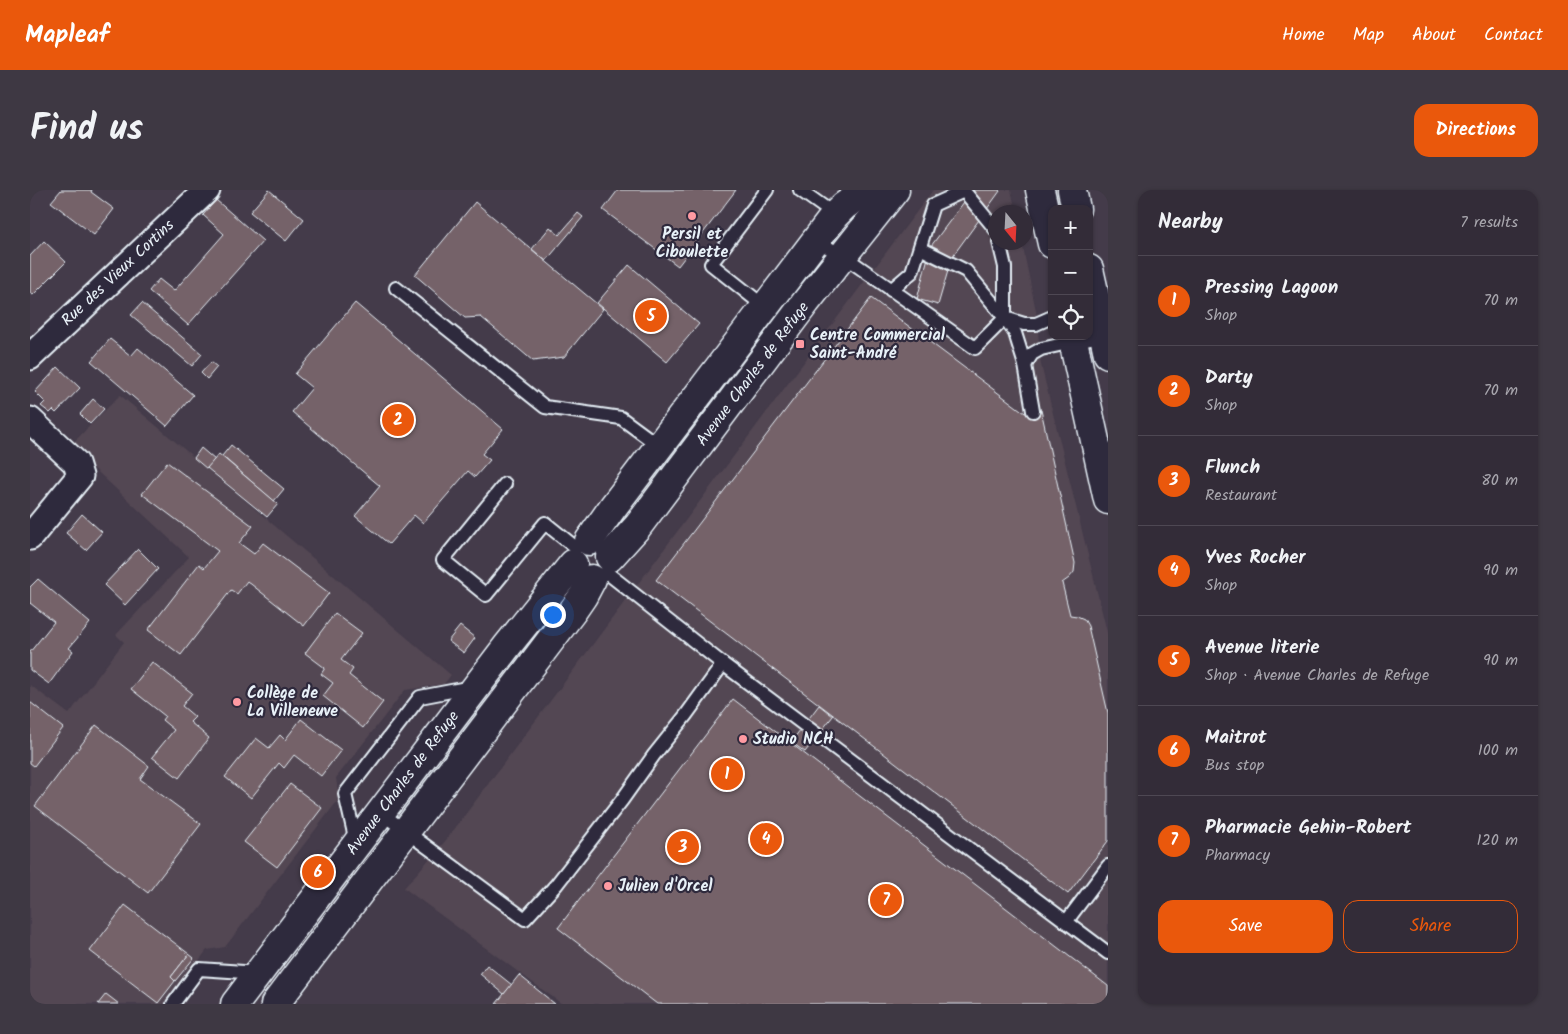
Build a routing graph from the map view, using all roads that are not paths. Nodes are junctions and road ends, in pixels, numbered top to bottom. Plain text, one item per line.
1 (207, 190) edge
2 (767, 190) edge
3 (800, 190) edge
4 (867, 190) edge
5 (895, 190) edge
6 (1040, 190) edge
7 (1072, 190) edge
8 (1075, 205) edge
9 (835, 214) junction
10 (988, 220) edge
11 (1048, 226) edge
12 (816, 241) junction
13 (920, 248) junction
14 (1001, 250) edge
15 (842, 255) junction
16 (1093, 283) edge
17 (396, 288) dead end
18 (891, 290) junction
19 (1098, 300) edge
20 (766, 307) junction
21 (1004, 318) junction
22 (1048, 319) edge
23 (1070, 340) edge
24 (1073, 340) edge
25 (1078, 340) edge
26 (1106, 345) edge
27 (30, 357) edge
28 (1026, 364) junction
29 (1033, 411) dead end
30 (30, 420) edge
31 (659, 446) junction
32 (505, 484) dead end
33 (1108, 500) edge
34 (30, 537) edge
35 (591, 560) junction
36 (723, 664) junction
37 (477, 686) junction
38 (381, 813) junction
39 (405, 831) junction
40 (357, 844) junction
41 (1108, 866) edge
42 (1066, 922) junction
43 (1108, 953) edge
44 (259, 973) junction
45 (173, 1004) edge
46 (235, 1004) edge
47 (275, 1004) edge

1 - 27 street, Rue des Vieux Cortins
2 - 20 lane
3 - 9 lane
4 - 9 street, Avenue Charles de Refuge
5 - 15 street, Avenue Charles de Refuge
6 - 11 street
7 - 8 street
9 - 12 street, Avenue Charles de Refuge
10 - 13 lane
12 - 15 lane
12 - 20 street, Avenue Charles de Refuge
13 - 18 lane
13 - 21 lane
14 - 21 lane
15 - 18 lane
15 - 35 street, Avenue Charles de Refuge
16 - 19 street
17 - 31 lane
18 - 21 lane
19 - 26 street
20 - 31 street, Avenue Charles de Refuge
21 - 22 lane
21 - 28 lane
23 - 28 lane
24 - 33 street
25 - 26 lane
28 - 29 lane
30 - 34 street
31 - 35 street, Avenue Charles de Refuge
32 - 35 lane
35 - 36 lane
35 - 37 street, Avenue Charles de Refuge
35 - 39 street, Avenue Charles de Refuge
36 - 39 lane
36 - 42 lane
37 - 38 street, Avenue Charles de Refuge
37 - 40 lane
38 - 39 lane
38 - 40 street, Avenue Charles de Refuge
39 - 47 street, Avenue Charles de Refuge
40 - 44 street, Avenue Charles de Refuge
41 - 42 lane
42 - 43 lane
44 - 45 lane
44 - 46 street, Avenue Charles de Refuge

